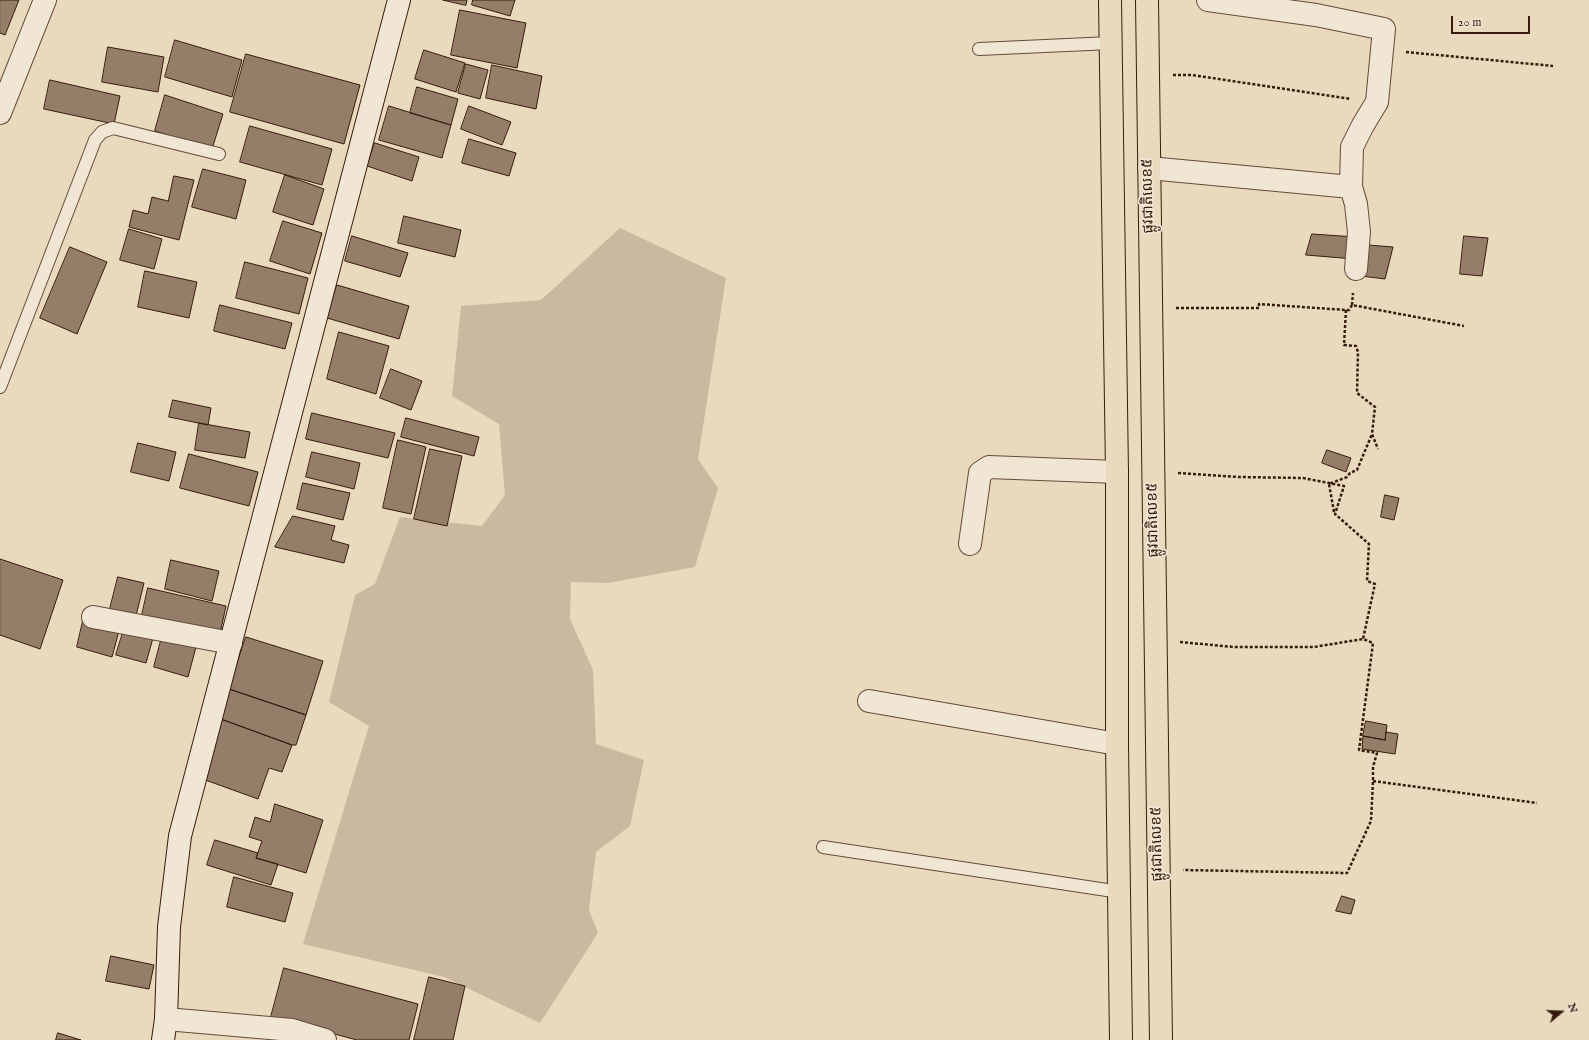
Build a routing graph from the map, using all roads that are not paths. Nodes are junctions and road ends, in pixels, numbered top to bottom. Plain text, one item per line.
1 (45, 0) edge
2 (399, 0) edge
3 (1110, 0) edge
4 (1208, 0) edge
5 (1151, 1) edge
6 (1110, 43) junction
7 (978, 48) dead end
8 (0, 112) edge
9 (219, 154) dead end
10 (1149, 168) junction
11 (1351, 187) junction
12 (1356, 269) dead end
13 (0, 387) edge
14 (1116, 472) junction
15 (970, 544) dead end
16 (93, 617) dead end
17 (231, 643) junction
18 (869, 701) dead end
19 (1117, 744) junction
20 (823, 847) dead end
21 (1120, 892) junction
22 (165, 1030) edge
23 (325, 1040) edge
24 (1121, 1040) edge
25 (1161, 1040) edge

1 - 8 street
2 - 17 street
3 - 6 highway
4 - 11 street
5 - 10 highway, ផ្លូវជាតិលេខ៥
6 - 7 lane
6 - 14 highway
9 - 13 lane
10 - 11 street
10 - 25 highway, ផ្លូវជាតិលេខ៥
11 - 12 street
14 - 15 street
14 - 19 highway
16 - 17 street
17 - 22 street
18 - 19 street
19 - 21 highway
20 - 21 lane
21 - 24 highway
22 - 23 street

